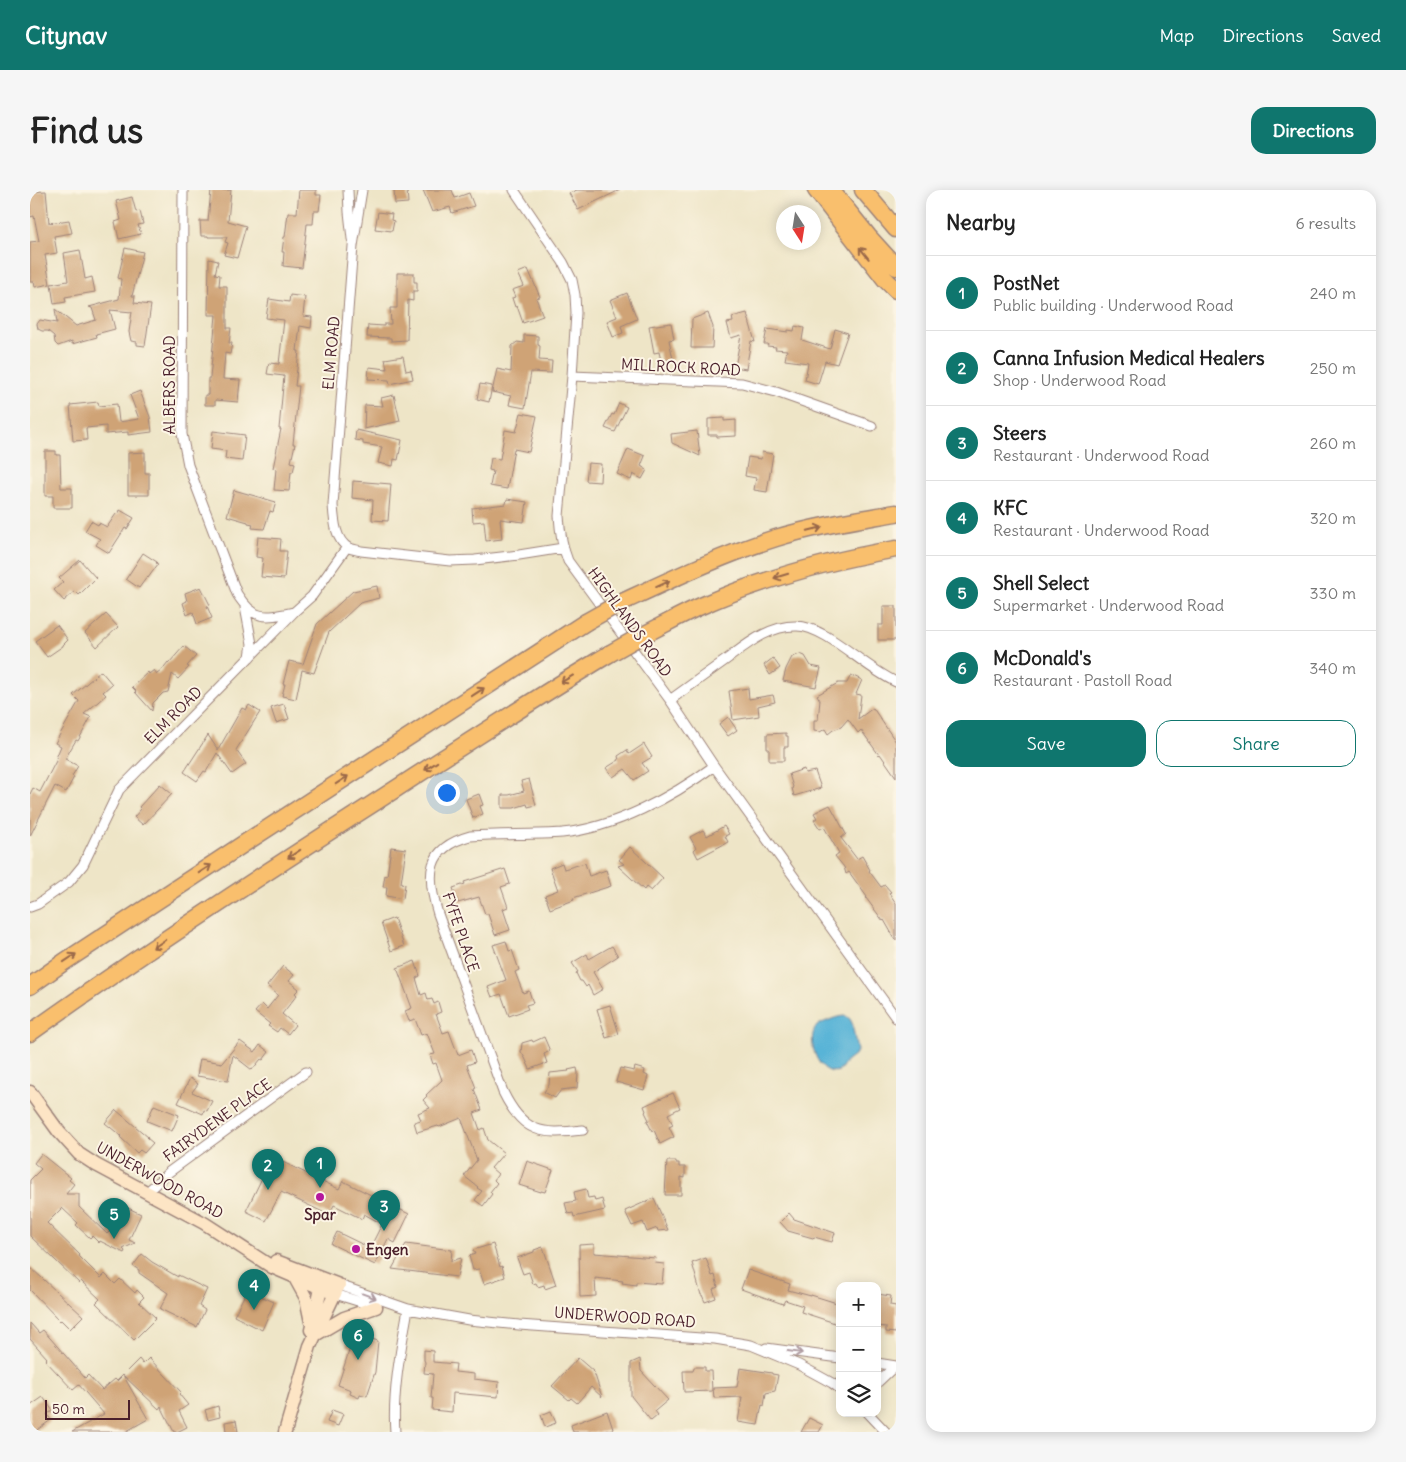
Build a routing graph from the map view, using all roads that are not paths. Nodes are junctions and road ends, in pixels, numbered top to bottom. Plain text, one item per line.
1 (183, 190) edge
2 (348, 190) edge
3 (362, 190) edge
4 (514, 190) edge
5 (816, 190) edge
6 (832, 190) edge
7 (863, 190) edge
8 (896, 230) edge
9 (353, 246) junction
10 (896, 267) edge
11 (896, 290) edge
12 (572, 376) junction
13 (872, 426) dead end
14 (896, 513) edge
15 (347, 547) junction
16 (563, 548) junction
17 (896, 549) edge
18 (245, 606) junction
19 (294, 612) junction
20 (250, 657) junction
21 (896, 682) edge
22 (670, 700) junction
23 (714, 766) junction
24 (30, 907) edge
25 (30, 986) edge
26 (896, 1018) edge
27 (30, 1033) edge
28 (306, 1072) dead end
29 (30, 1092) edge
30 (583, 1130) dead end
31 (146, 1192) junction
32 (240, 1246) junction
33 (295, 1278) junction
34 (323, 1284) junction
35 (337, 1290) junction
36 (376, 1307) junction
37 (404, 1308) junction
38 (312, 1337) junction
39 (750, 1346) junction
40 (836, 1357) edge
41 (881, 1364) edge
42 (896, 1366) edge
43 (881, 1380) edge
44 (836, 1386) edge
45 (872, 1417) edge
46 (285, 1432) edge
47 (395, 1432) edge
48 (886, 1432) edge

1 - 18 street, ALBERS ROAD
2 - 9 street, ELM ROAD
3 - 9 street, ELM ROAD
4 - 12 street, HIGHLANDS ROAD
11 -> 5 highway
6 - 10 highway
7 - 8 highway
9 - 15 street, ELM ROAD
12 - 13 street, MILLROCK ROAD
12 - 16 street, HIGHLANDS ROAD
25 -> 14 highway, bridge
15 - 16 street
15 - 19 street, ELM ROAD
16 - 22 street, HIGHLANDS ROAD
17 -> 27 highway, bridge
18 - 19 street
18 - 20 street, ALBERS ROAD
19 - 20 street, ELM ROAD
20 - 24 street, ELM ROAD
21 - 22 street
22 - 23 street, HIGHLANDS ROAD
23 - 26 street, HIGHLANDS ROAD
23 - 30 street, FYFE PLACE
28 - 31 street, FAIRYDENE PLACE
29 - 31 main road, UNDERWOOD ROAD
31 - 32 main road, UNDERWOOD ROAD
32 - 33 main road, UNDERWOOD ROAD
32 - 34 main road, UNDERWOOD ROAD
33 - 34 main road, UNDERWOOD ROAD
33 - 38 main road
34 - 35 main road, UNDERWOOD ROAD
34 - 38 main road
35 - 36 street, UNDERWOOD ROAD
35 -> 37 street, UNDERWOOD ROAD
35 - 38 main road
36 - 37 street, UNDERWOOD ROAD
36 - 38 main road
37 - 39 street, UNDERWOOD ROAD
37 - 47 street
38 - 46 main road
39 -> 40 street
39 - 44 street, UNDERWOOD ROAD
41 - 42 street
42 - 43 street
45 - 48 street

